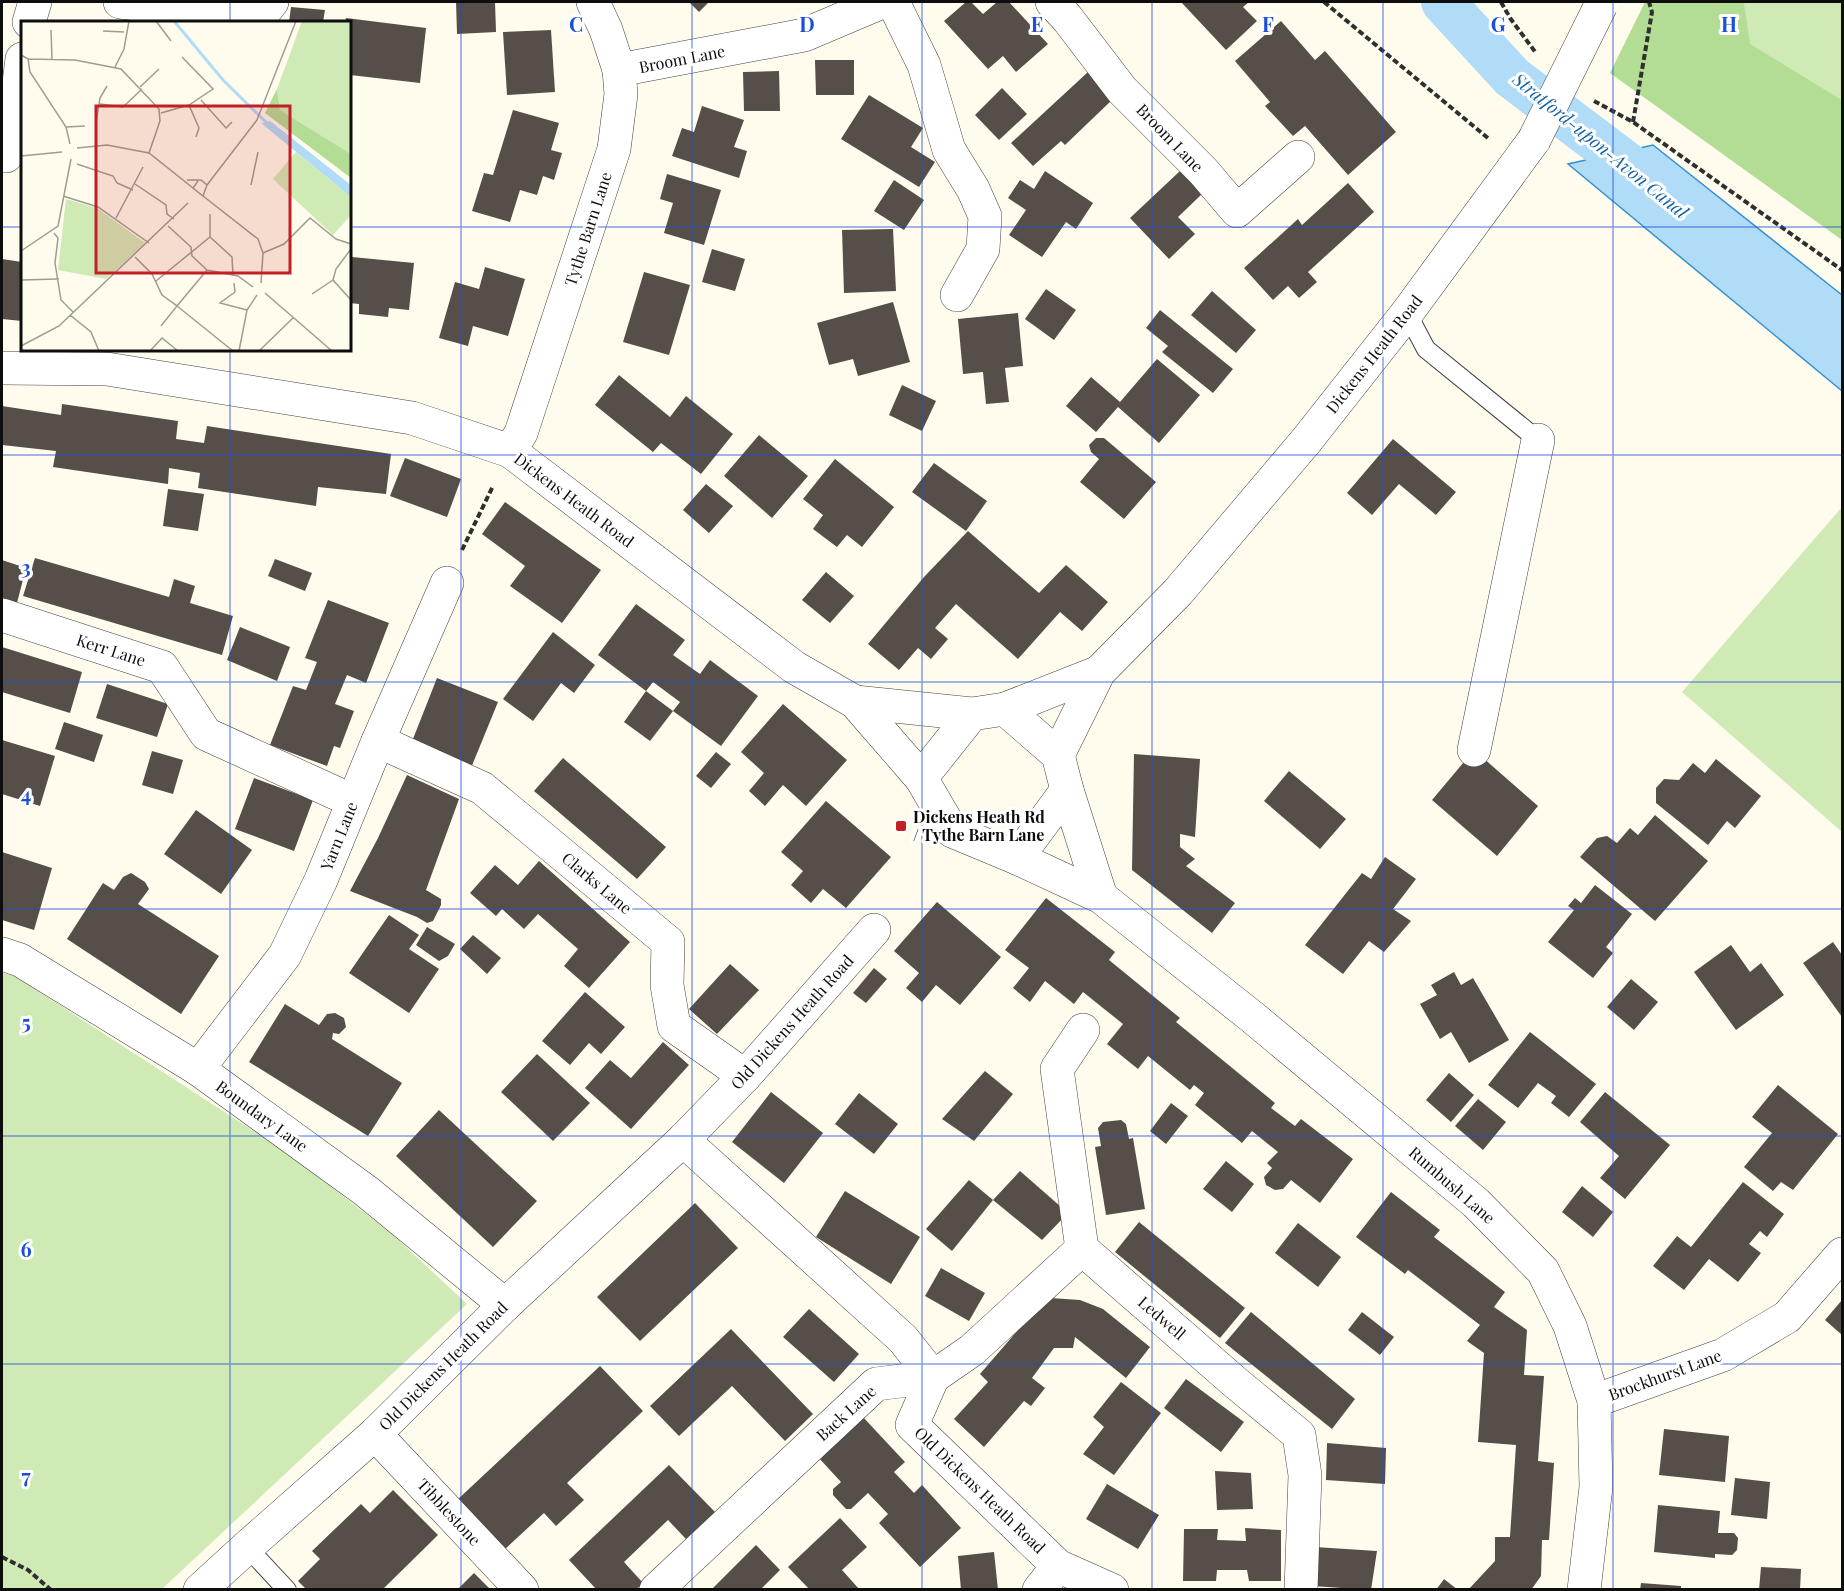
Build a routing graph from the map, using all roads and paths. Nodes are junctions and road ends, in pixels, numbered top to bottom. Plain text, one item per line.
1 (35, 2) edge
2 (120, 2) edge
3 (272, 2) edge
4 (593, 2) edge
5 (882, 2) edge
6 (893, 2) edge
7 (1052, 2) edge
8 (1324, 2) edge
9 (1649, 2) edge
10 (1602, 3) edge
11 (29, 21) edge
12 (21, 67) edge
13 (619, 70) junction
14 (1525, 151) junction
15 (6, 156) dead end
16 (1298, 157) dead end
17 (1842, 270) edge
18 (957, 295) dead end
19 (1407, 313) junction
20 (2, 368) edge
21 (1538, 440) joint
22 (510, 451) junction
23 (447, 583) joint
24 (2, 615) edge
25 (1099, 672) junction
26 (855, 702) junction
27 (1005, 709) junction
28 (972, 714) junction
29 (378, 741) junction
30 (1474, 750) dead end
31 (1058, 755) junction
32 (921, 778) junction
33 (1067, 790) junction
34 (353, 801) junction
35 (1017, 858) junction
36 (1101, 897) junction
37 (874, 930) dead end
38 (2, 954) edge
39 (1083, 1029) dead end
40 (198, 1069) junction
41 (745, 1076) junction
42 (683, 1140) junction
43 (1082, 1249) junction
44 (1842, 1254) edge
45 (505, 1305) junction
46 (933, 1377) junction
47 (1594, 1401) junction
48 (375, 1434) junction
49 (247, 1546) junction
50 (2, 1557) edge
51 (1049, 1578) edge
52 (51, 1590) edge
53 (200, 1590) edge
54 (287, 1590) edge
55 (522, 1590) edge
56 (656, 1590) edge
57 (1112, 1590) edge
58 (1301, 1590) edge
59 (1584, 1590) edge

1 - 11 street
2 - 3 street
4 - 13 street, Tythe Barn Lane
5 - 13 street, Broom Lane
6 - 18 street
7 - 16 street, Broom Lane
8 - 14 path
9 - 17 path
10 - 14 street, Dickens Heath Road, bridge
12 - 15 street
13 - 22 street, Tythe Barn Lane
14 - 19 street, Dickens Heath Road
19 - 21 lane
19 - 25 street, Dickens Heath Road
20 - 22 street, Dickens Heath Road
21 - 30 street
22 - 23 path
22 - 26 street, Dickens Heath Road
23 - 29 street, Yarn Lane
24 - 34 street, Kerr Lane
25 - 27 street, Dickens Heath Road
25 - 31 street, Dickens Heath Road
26 - 28 street, Dickens Heath Road
26 - 32 street, Dickens Heath Road
27 - 28 street
27 - 31 street
28 - 32 street
29 - 34 street, Yarn Lane
29 - 41 street, Clarks Lane
31 - 33 street
32 - 35 street
33 - 35 street
33 - 36 street
34 - 40 street, Yarn Lane
35 - 36 street, Rumbush Lane
36 - 47 street, Rumbush Lane
37 - 41 street, Old Dickens Heath Road
38 - 40 street, Boundary Lane
39 - 43 street
40 - 45 street, Boundary Lane
41 - 42 street, Old Dickens Heath Road
42 - 45 street, Old Dickens Heath Road
42 - 46 street
43 - 46 street, Back Lane
43 - 58 street, Ledwell
44 - 47 street, Brockhurst Lane
45 - 48 street, Old Dickens Heath Road
46 - 51 street, Old Dickens Heath Road
46 - 56 street, Back Lane
47 - 59 street, Rumbush Lane
48 - 49 street, Old Dickens Heath Road
48 - 55 street, Tibblestone
49 - 53 street, Old Dickens Heath Road
49 - 54 lane
50 - 52 path
51 - 57 street, Old Dickens Heath Road

